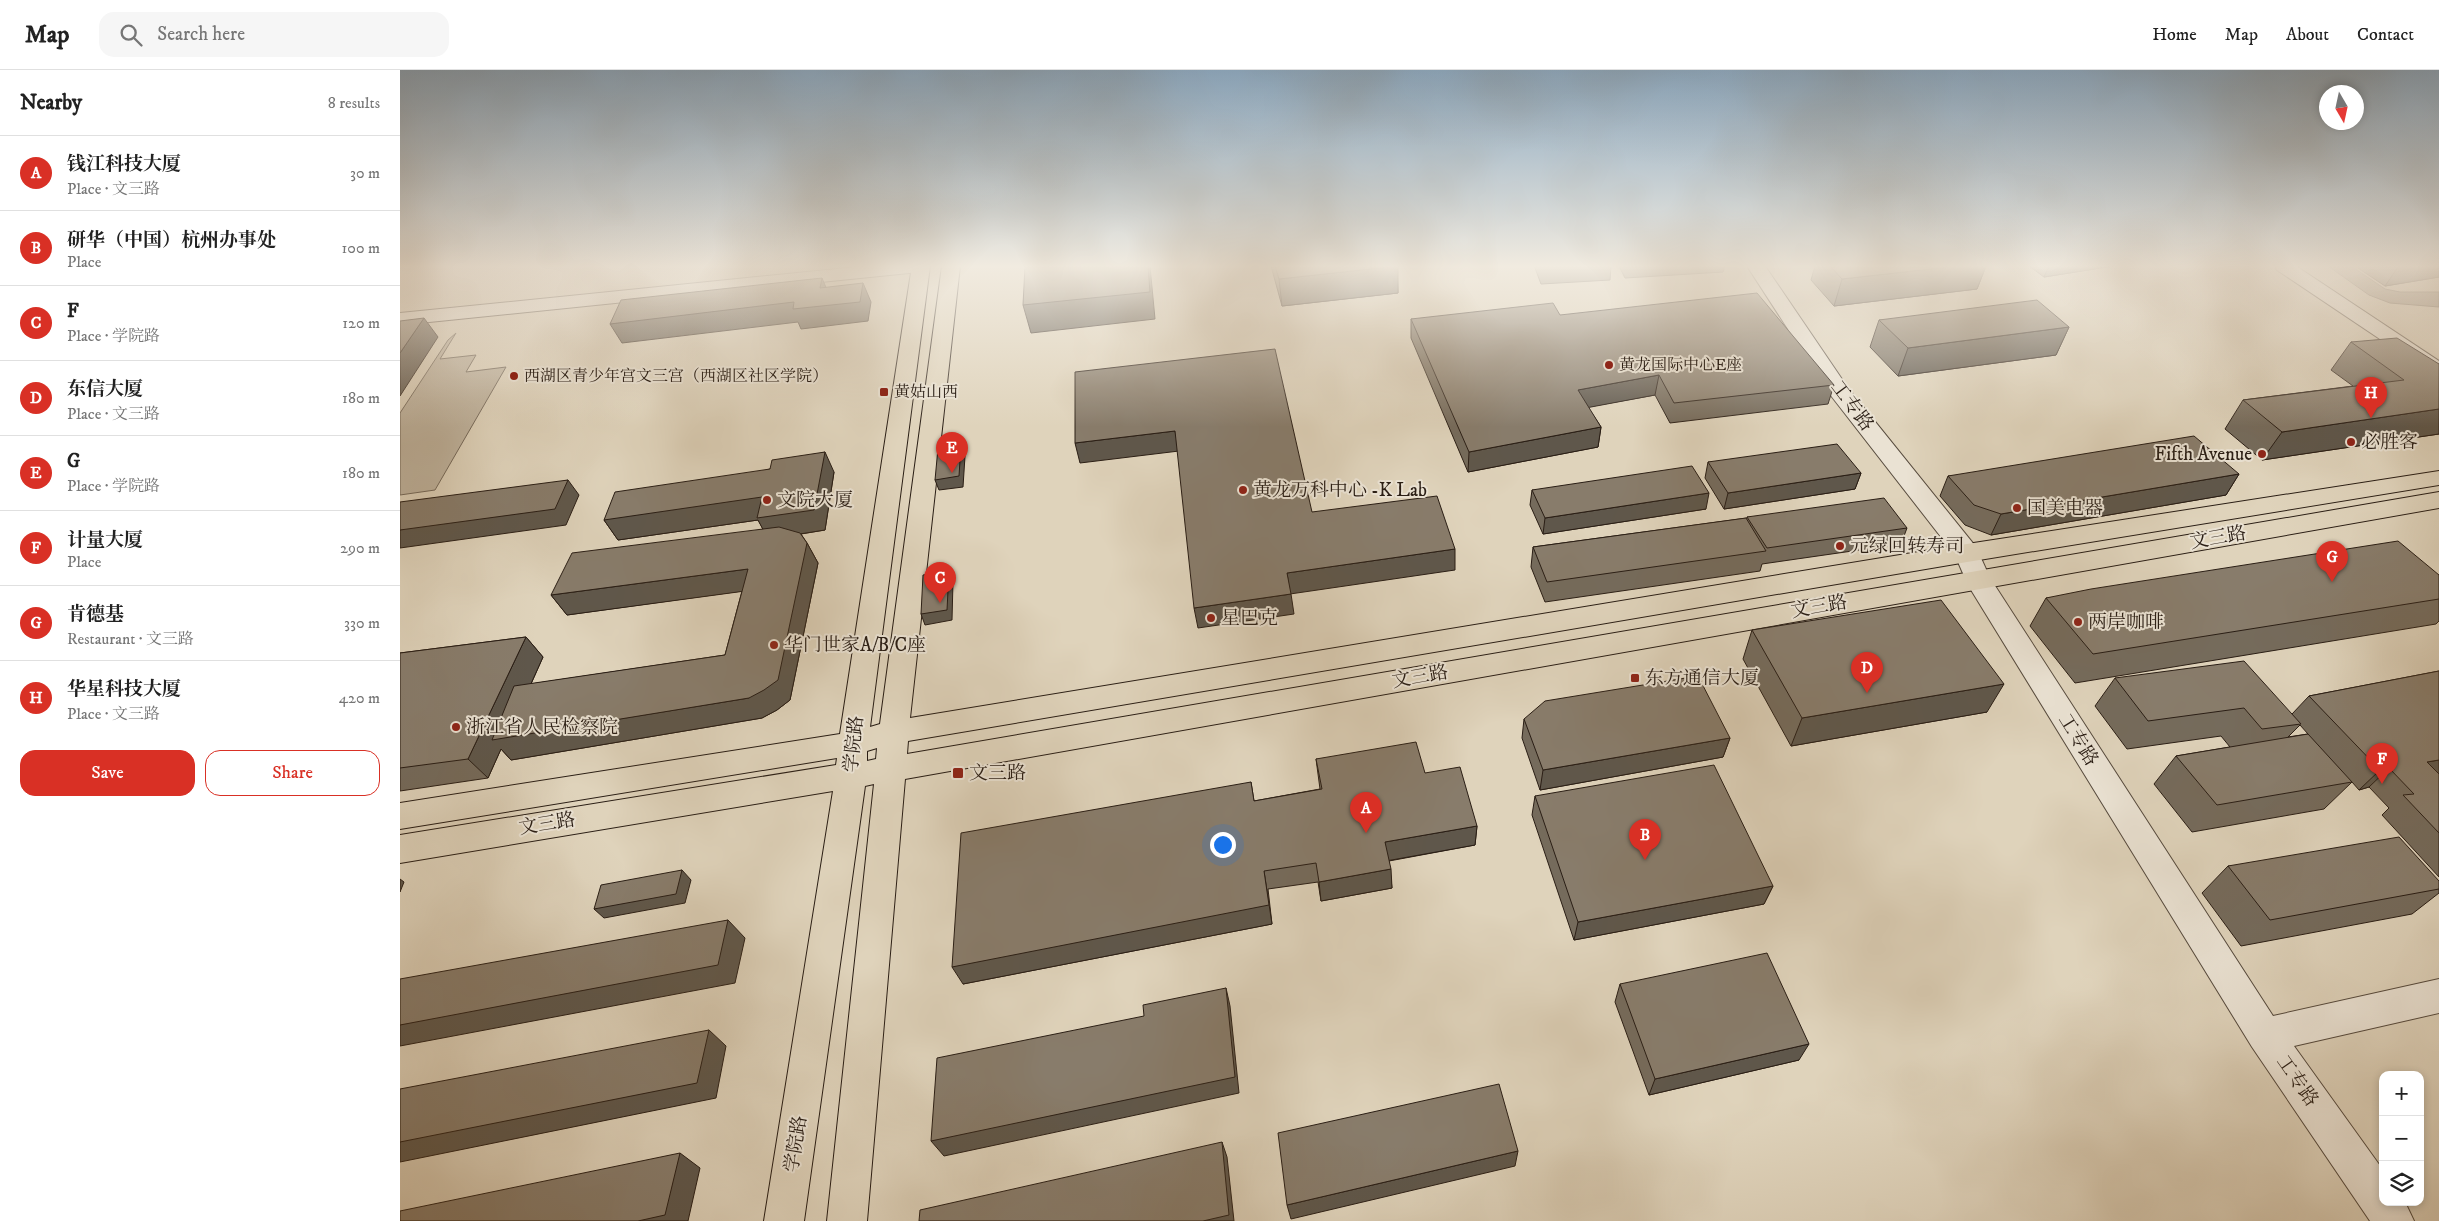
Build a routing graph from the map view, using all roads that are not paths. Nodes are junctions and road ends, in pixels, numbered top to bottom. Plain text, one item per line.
1 (913, 320) edge
2 (944, 320) edge
3 (1792, 320) edge
4 (2364, 320) edge
5 (2439, 370) edge
6 (2439, 478) edge
7 (2439, 500) edge
8 (1972, 566) junction
9 (894, 732) junction
10 (852, 759) junction
11 (891, 769) junction
12 (400, 816) edge
13 (400, 849) edge
14 (2439, 996) edge
15 (2265, 1035) junction
16 (784, 1221) edge
17 (847, 1221) edge
18 (2394, 1221) edge

1 - 10 main road, 学院路
2 - 9 main road, 学院路
3 - 8 street, 工专路
4 - 5 street
6 - 8 main road, 文三路
7 - 8 main road, 文三路
8 - 9 main road, 文三路
8 - 11 main road, 文三路
8 - 15 street, 工专路
9 - 10 main road, 文三路
9 - 11 main road, 学院路
10 - 11 main road, 文三路
10 - 12 main road, 文三路
10 - 13 main road, 文三路
10 - 16 main road, 学院路
11 - 17 main road, 学院路
14 - 15 street
15 - 18 street, 工专路

